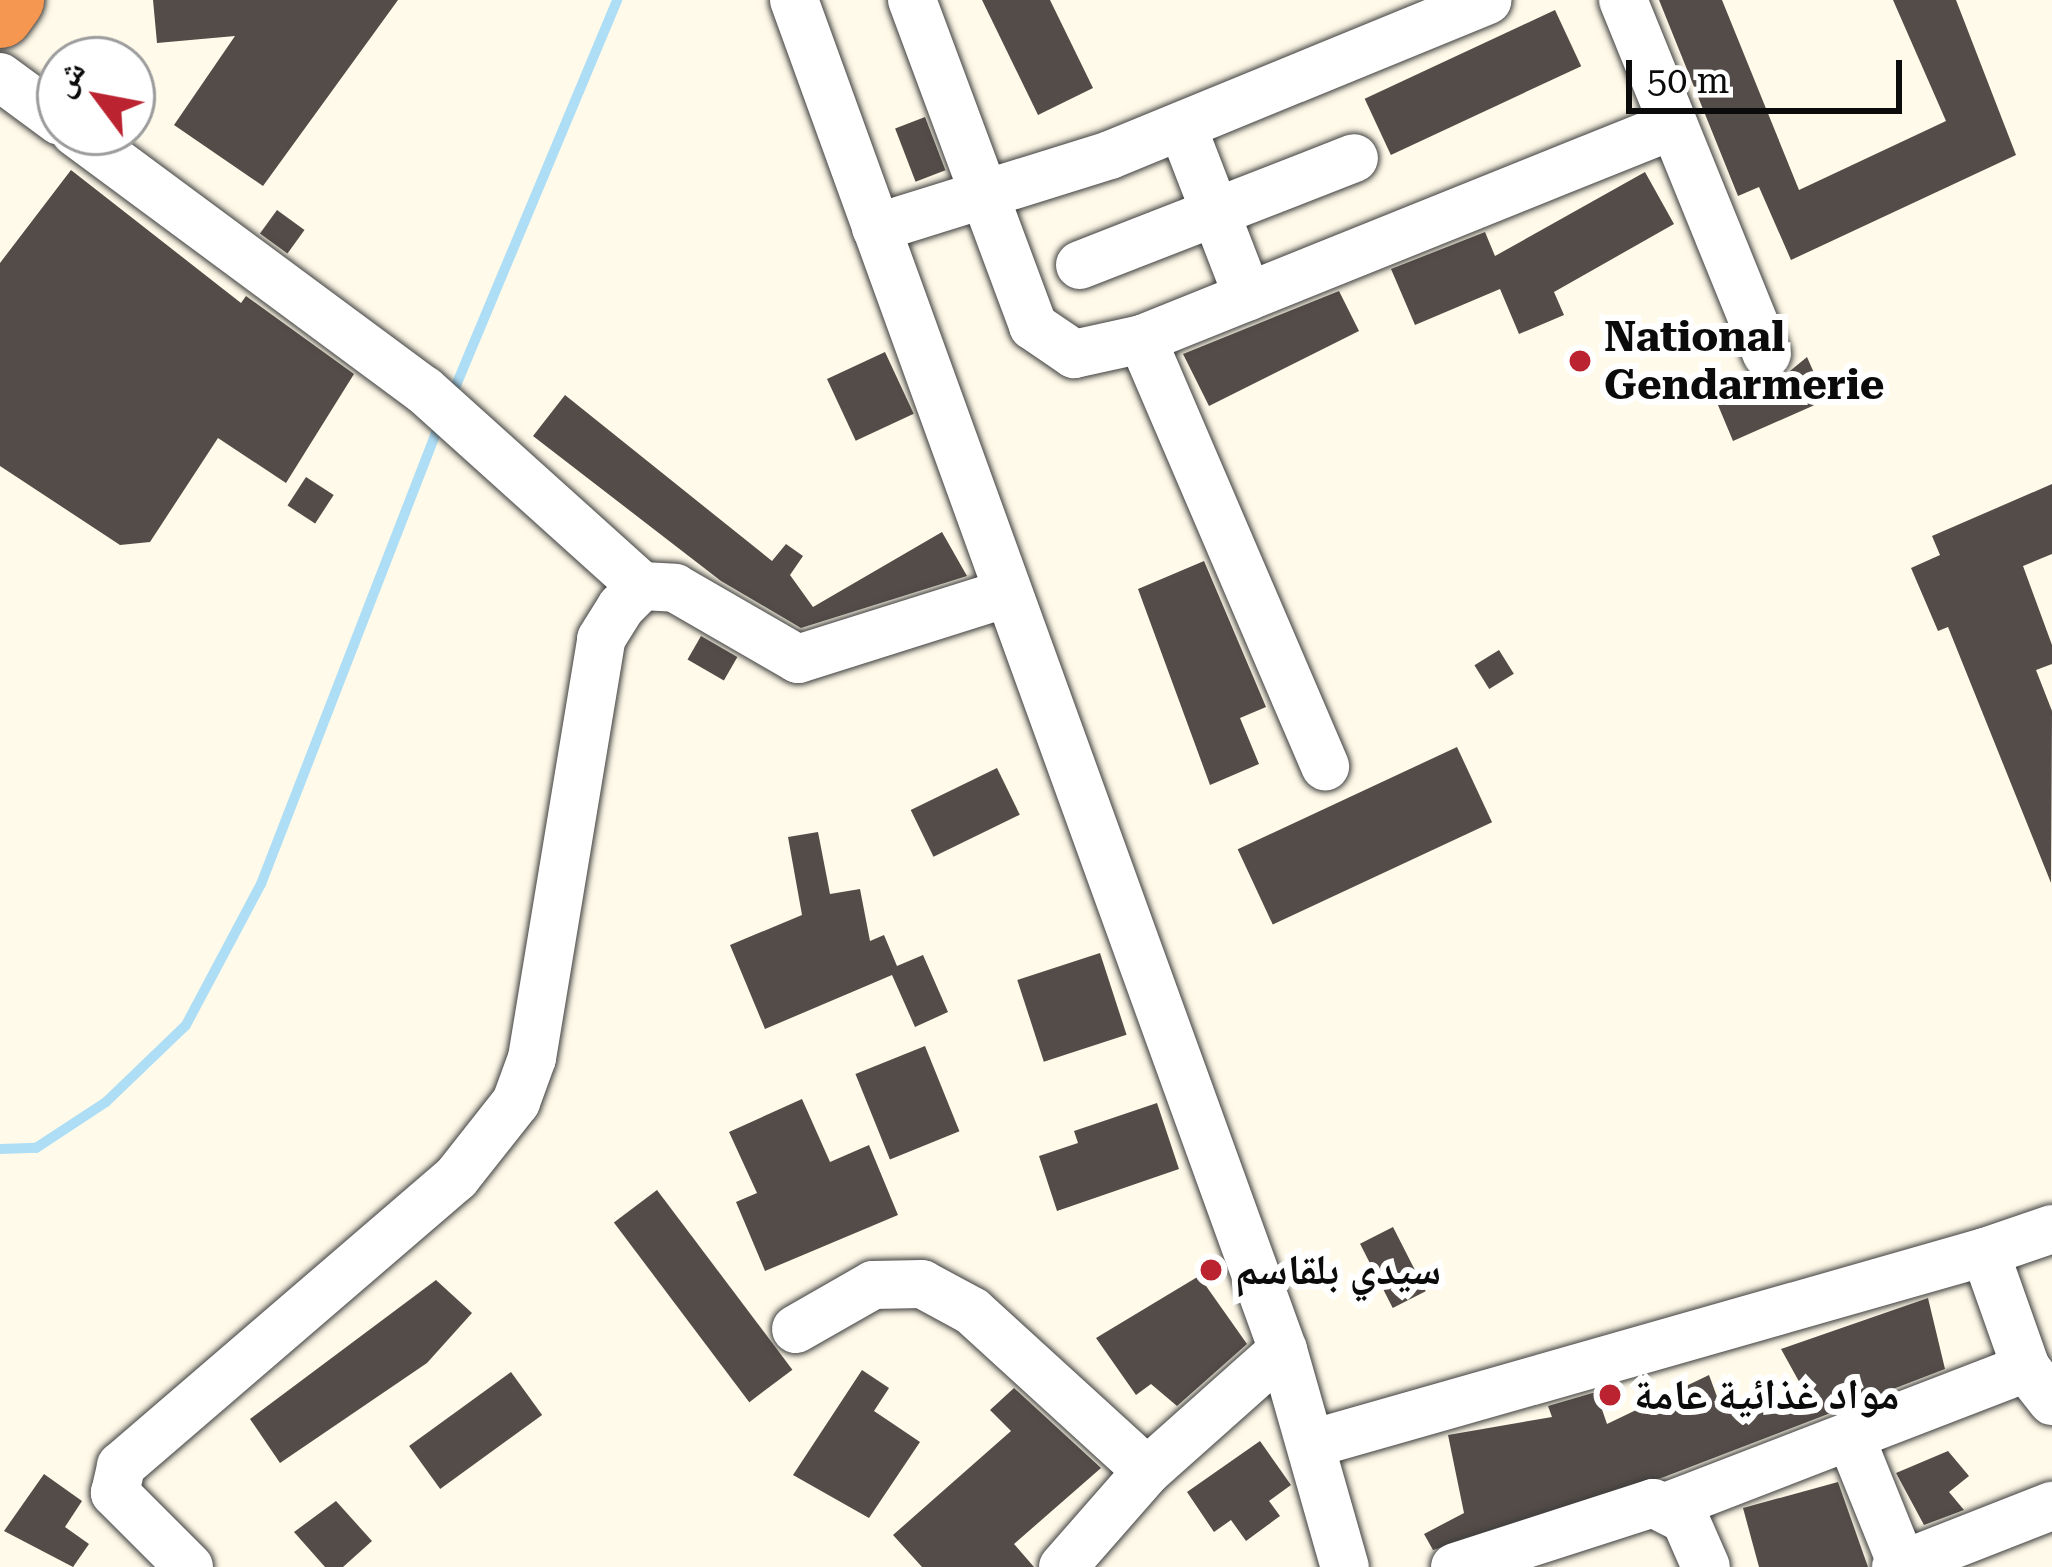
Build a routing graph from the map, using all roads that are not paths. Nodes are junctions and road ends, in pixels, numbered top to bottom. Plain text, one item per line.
1 (11, 0) edge
2 (794, 0) edge
3 (912, 0) edge
4 (1487, 0) edge
5 (1624, 0) edge
6 (0, 15) edge
7 (0, 77) edge
8 (36, 103) edge
9 (1674, 125) junction
10 (1182, 126) junction
11 (107, 156) edge
12 (1354, 158) dead end
13 (983, 194) junction
14 (1214, 208) junction
15 (876, 228) junction
16 (1080, 265) dead end
17 (1248, 296) junction
18 (1142, 339) junction
19 (1767, 354) dead end
20 (641, 586) junction
21 (1007, 593) junction
22 (1325, 766) dead end
23 (2052, 1229) edge
24 (1985, 1252) junction
25 (796, 1329) dead end
26 (1283, 1350) junction
27 (2039, 1384) edge
28 (1850, 1436) junction
29 (1311, 1444) junction
30 (1147, 1471) junction
31 (1671, 1505) junction
32 (2052, 1506) edge
33 (1528, 1555) edge
34 (1900, 1566) edge
35 (189, 1567) edge
36 (1063, 1567) edge
37 (1345, 1567) edge
38 (1455, 1567) edge
39 (1706, 1567) edge

1 - 6 highway
2 - 15 street
3 - 13 street
4 - 10 street
5 - 9 street
7 - 8 street
9 - 17 street
9 - 19 street
10 - 13 street
10 - 14 street
11 - 20 street
12 - 14 street
13 - 15 street
13 - 18 street
14 - 16 street
14 - 17 street
15 - 21 street
17 - 18 street
18 - 22 street
20 - 21 street
20 - 35 street
21 - 26 street
23 - 24 street
24 - 27 street
24 - 29 street
25 - 30 street
26 - 29 street
26 - 30 street
27 - 28 street
28 - 31 street
28 - 34 street
29 - 37 street
30 - 36 street
31 - 33 street
31 - 39 street
32 - 34 street
33 - 38 street

